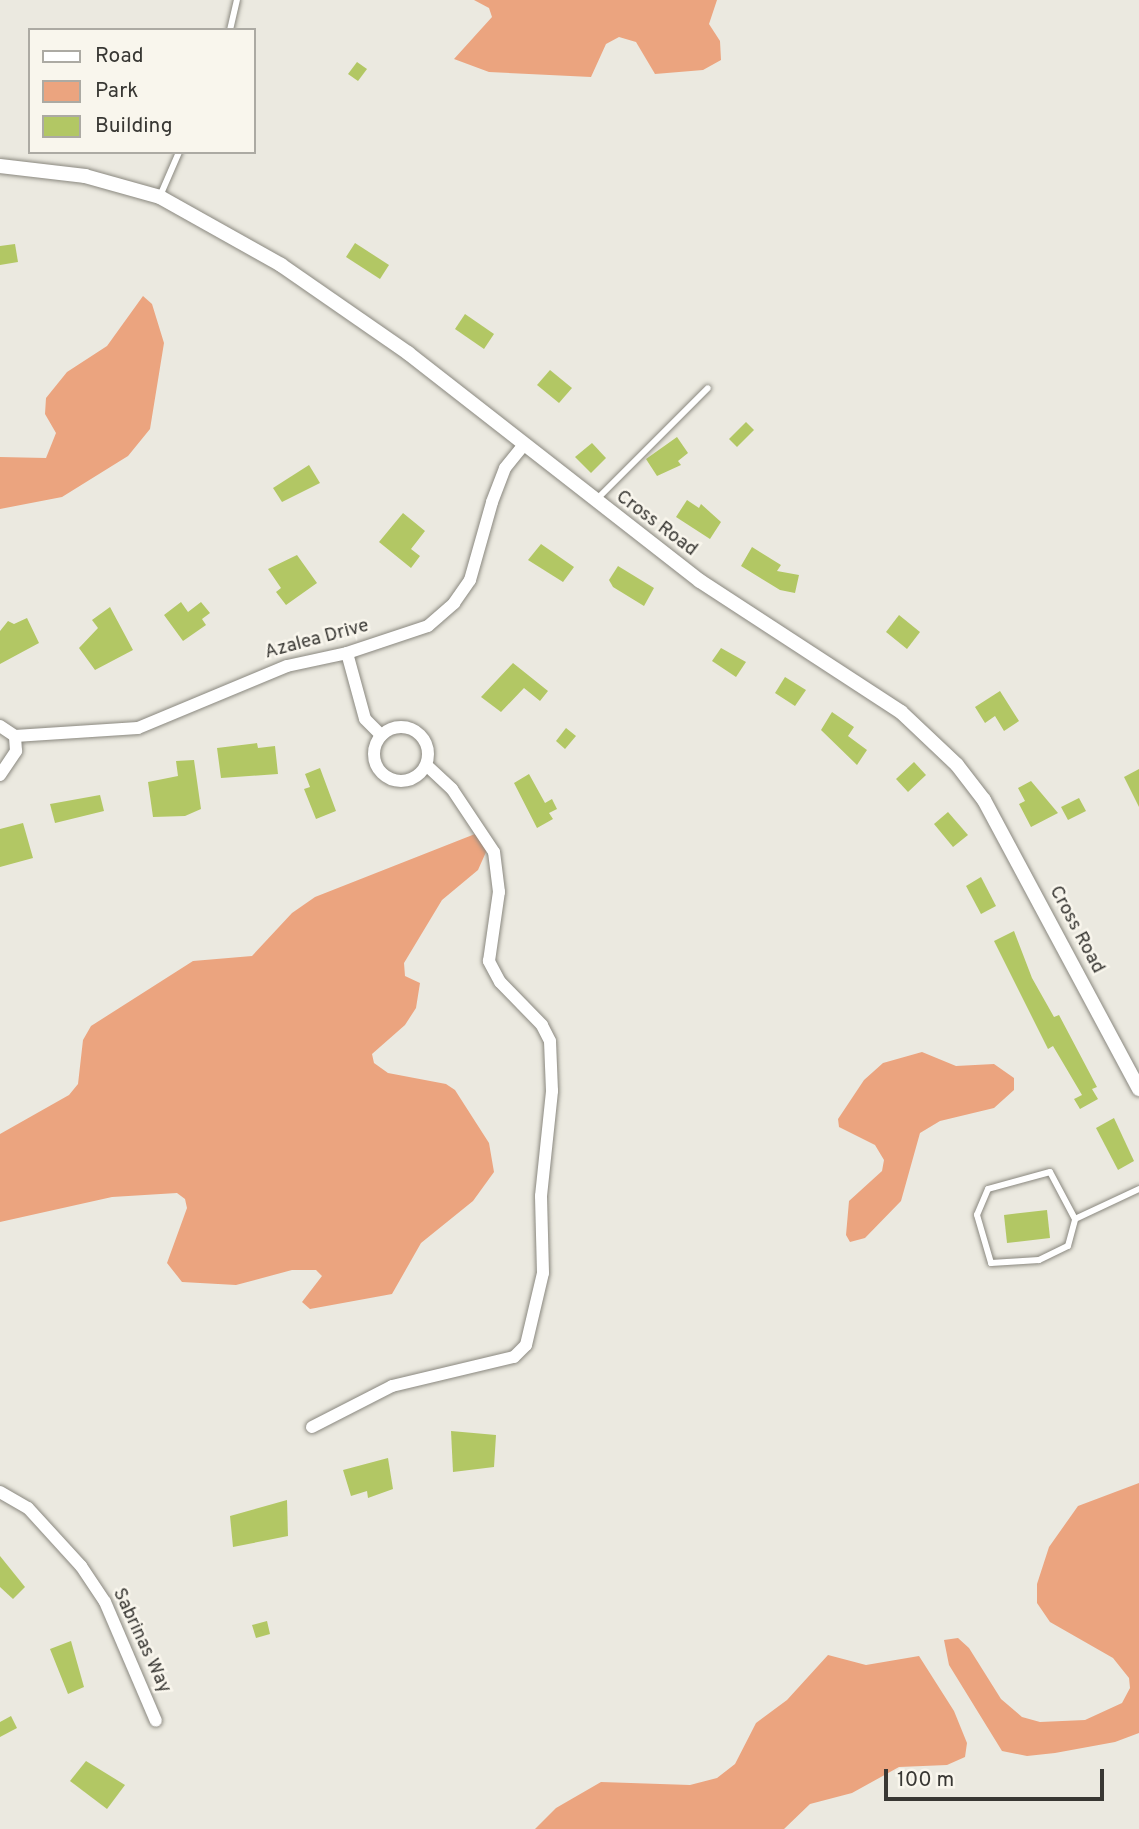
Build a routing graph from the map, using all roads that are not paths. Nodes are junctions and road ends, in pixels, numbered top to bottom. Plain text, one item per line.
1 (237, 0) edge
2 (230, 28) edge
3 (178, 154) edge
4 (0, 166) edge
5 (160, 197) junction
6 (708, 388) dead end
7 (523, 446) junction
8 (595, 501) junction
9 (347, 653) junction
10 (0, 726) edge
11 (382, 735) junction
12 (15, 736) junction
13 (426, 765) junction
14 (0, 775) edge
15 (1139, 1089) edge
16 (1139, 1189) edge
17 (1075, 1219) junction
18 (312, 1427) dead end
19 (0, 1492) edge
20 (156, 1721) dead end

1 - 2 lane
3 - 5 lane
4 - 5 street, Cross Road
5 - 7 street, Cross Road
6 - 8 lane
7 - 8 street, Cross Road
7 - 9 street, Azalea Drive
8 - 15 street, Cross Road
9 - 11 street
9 - 12 street, Azalea Drive
10 - 12 street
11 - 13 street
11 - 13 street
12 - 14 street
13 - 18 street
16 - 17 lane
17 - 17 lane
19 - 20 street, Sabrinas Way

